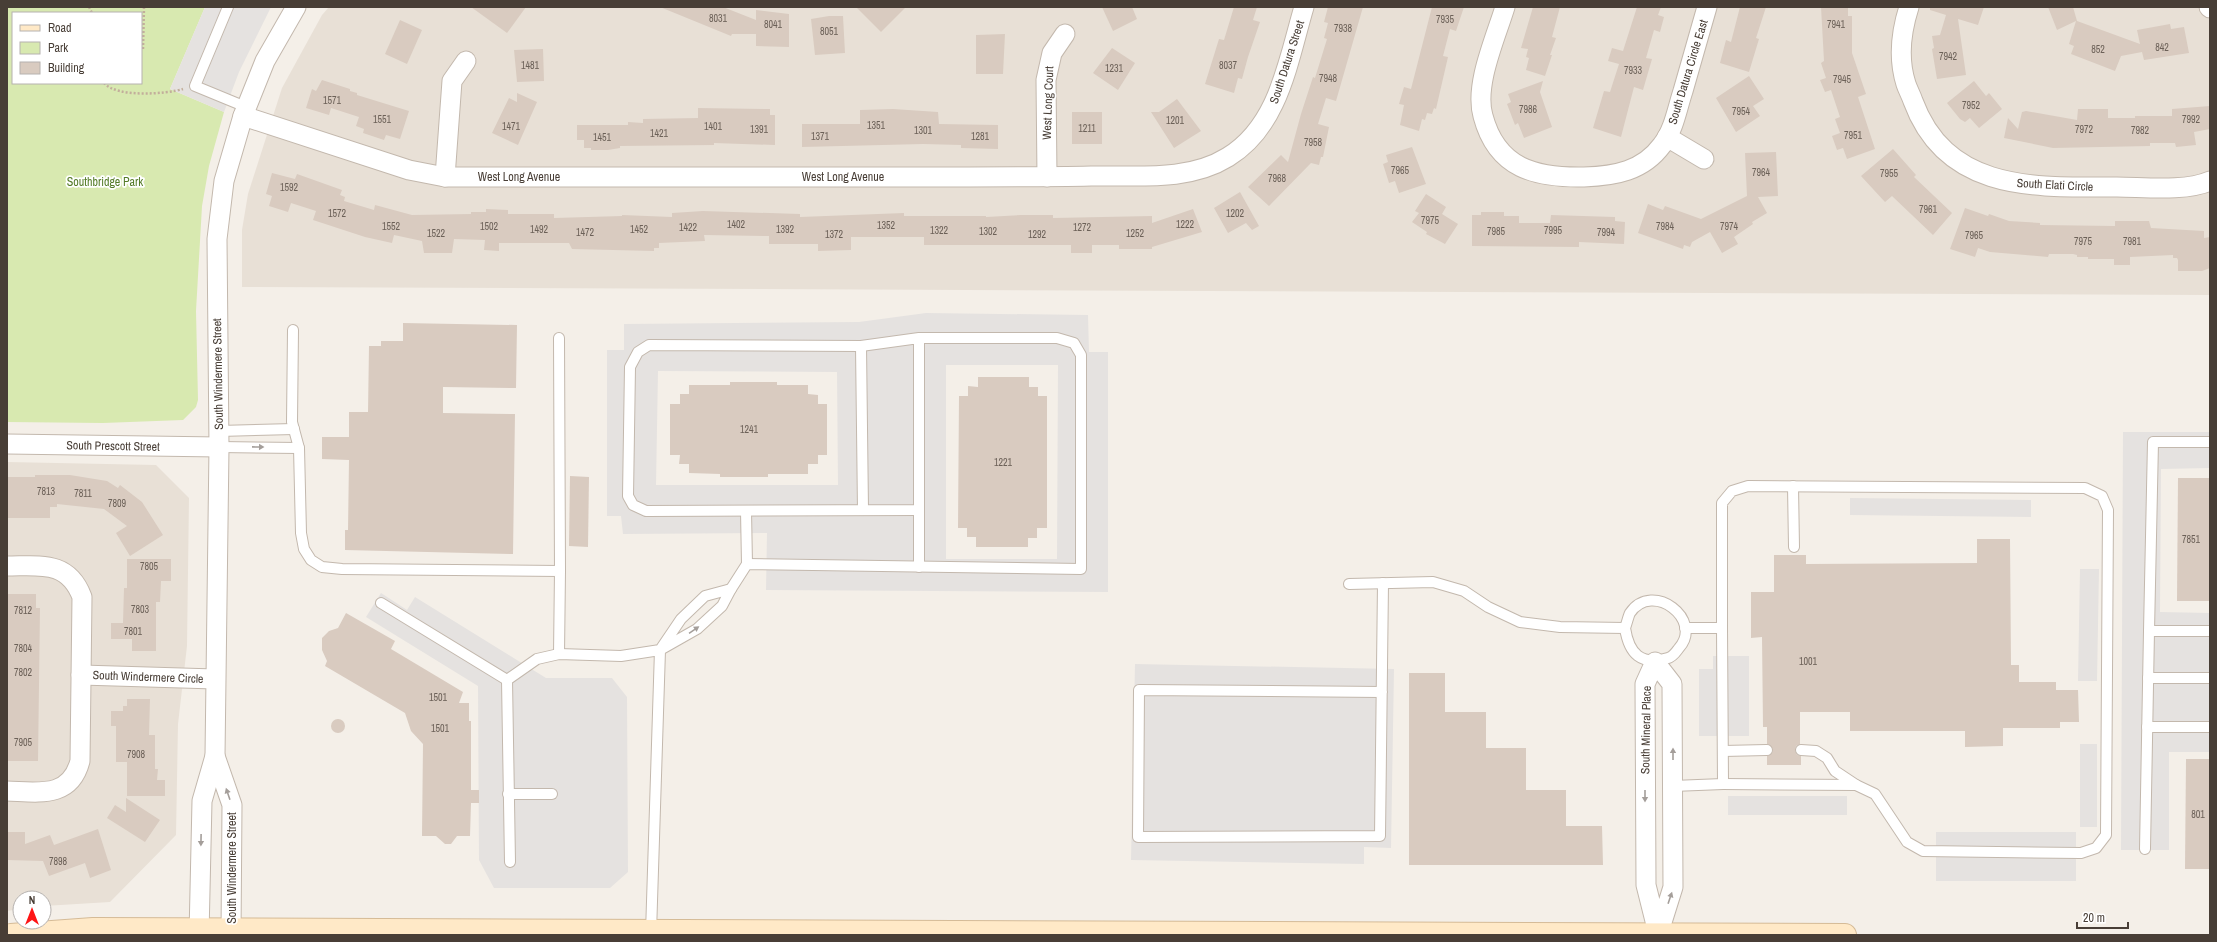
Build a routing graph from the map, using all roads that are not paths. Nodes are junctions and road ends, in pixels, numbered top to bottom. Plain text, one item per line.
1 (228, 7) edge
2 (296, 7) edge
3 (1304, 7) edge
4 (1505, 7) edge
5 (1708, 7) edge
6 (1909, 7) edge
7 (1065, 34) dead end
8 (466, 61) dead end
9 (244, 112) junction
10 (1667, 137) junction
11 (1236, 151) joint
12 (1704, 158) dead end
13 (445, 177) junction
14 (1047, 177) junction
15 (2210, 181) edge
16 (293, 330) dead end
17 (559, 338) dead end
18 (920, 338) junction
19 (861, 346) junction
20 (294, 429) junction
21 (219, 439) junction
22 (2210, 442) edge
23 (7, 444) edge
24 (299, 448) junction
25 (1793, 486) junction
26 (863, 510) junction
27 (919, 510) junction
28 (746, 511) junction
29 (1794, 547) dead end
30 (747, 564) junction
31 (7, 566) edge
32 (920, 567) junction
33 (560, 571) junction
34 (1383, 583) junction
35 (1349, 584) dead end
36 (731, 589) junction
37 (381, 603) dead end
38 (1625, 628) junction
39 (1685, 628) junction
40 (1722, 628) junction
41 (2149, 632) junction
42 (2210, 632) edge
43 (660, 650) junction
44 (559, 654) junction
45 (1655, 662) junction
46 (81, 674) junction
47 (2148, 678) junction
48 (2210, 678) edge
49 (215, 679) junction
50 (506, 680) junction
51 (1382, 692) junction
52 (2210, 727) edge
53 (2148, 728) junction
54 (1767, 750) dead end
55 (1800, 750) dead end
56 (1723, 751) junction
57 (215, 756) junction
58 (1723, 784) junction
59 (1856, 785) junction
60 (1673, 786) junction
61 (7, 791) edge
62 (508, 794) junction
63 (552, 794) dead end
64 (2145, 849) dead end
65 (510, 862) dead end
66 (199, 933) edge
67 (231, 933) edge
68 (651, 933) edge
69 (1024, 934) edge
70 (1658, 934) edge
71 (11, 935) edge
72 (1845, 935) edge

1 - 9 lane
2 - 9 street, South Windermere Street
3 - 11 street, South Datura Street
4 - 10 street, South Datura Circle East
5 - 10 street, South Datura Circle East
6 - 15 street, South Elati Circle
7 - 14 street, West Long Court
8 - 13 street
9 - 13 street, West Long Avenue
9 - 21 street, South Windermere Street
10 - 12 street, South Datura Circle East
11 - 14 street, West Long Avenue
13 - 14 street, West Long Avenue
16 - 20 lane
17 - 33 lane
18 - 19 lane
18 - 27 lane
18 - 32 lane
19 - 26 lane
19 - 28 lane
20 - 21 lane
20 - 24 lane
21 - 23 street, South Prescott Street
21 -> 24 lane
21 - 49 street, South Windermere Street
22 - 41 lane
24 - 33 lane
25 - 29 lane
25 - 40 lane
25 - 59 lane
26 - 27 lane
26 - 28 lane
27 - 32 lane
28 - 30 lane
30 - 32 lane
30 - 36 lane
31 - 46 street, South Windermere Circle
33 - 44 lane
34 - 35 lane
34 - 38 lane
34 - 51 lane
43 -> 36 lane
36 - 43 lane
37 - 50 lane
38 - 39 lane
38 - 45 lane
39 - 40 lane
39 - 45 lane
40 - 56 lane
41 - 42 lane
41 - 47 lane
43 - 44 lane
43 - 68 lane
44 - 50 lane
60 -> 45 street, South Mineral Place
45 -> 70 street, South Mineral Place
46 - 49 street, South Windermere Circle
46 - 61 street, South Windermere Circle
47 - 48 lane
47 - 53 lane
49 - 57 street, South Windermere Street
50 - 62 lane
51 - 51 lane
52 - 53 lane
53 - 64 lane
54 - 56 lane
55 - 59 lane
56 - 58 lane
57 -> 66 street, South Windermere Street
67 -> 57 street, South Windermere Street
58 - 59 lane
58 - 60 lane
70 -> 60 street, South Mineral Place
62 - 63 lane
62 - 65 lane
66 - 67 main road
66 - 71 main road
67 - 68 main road
68 - 69 main road
69 - 70 main road
70 - 72 main road

